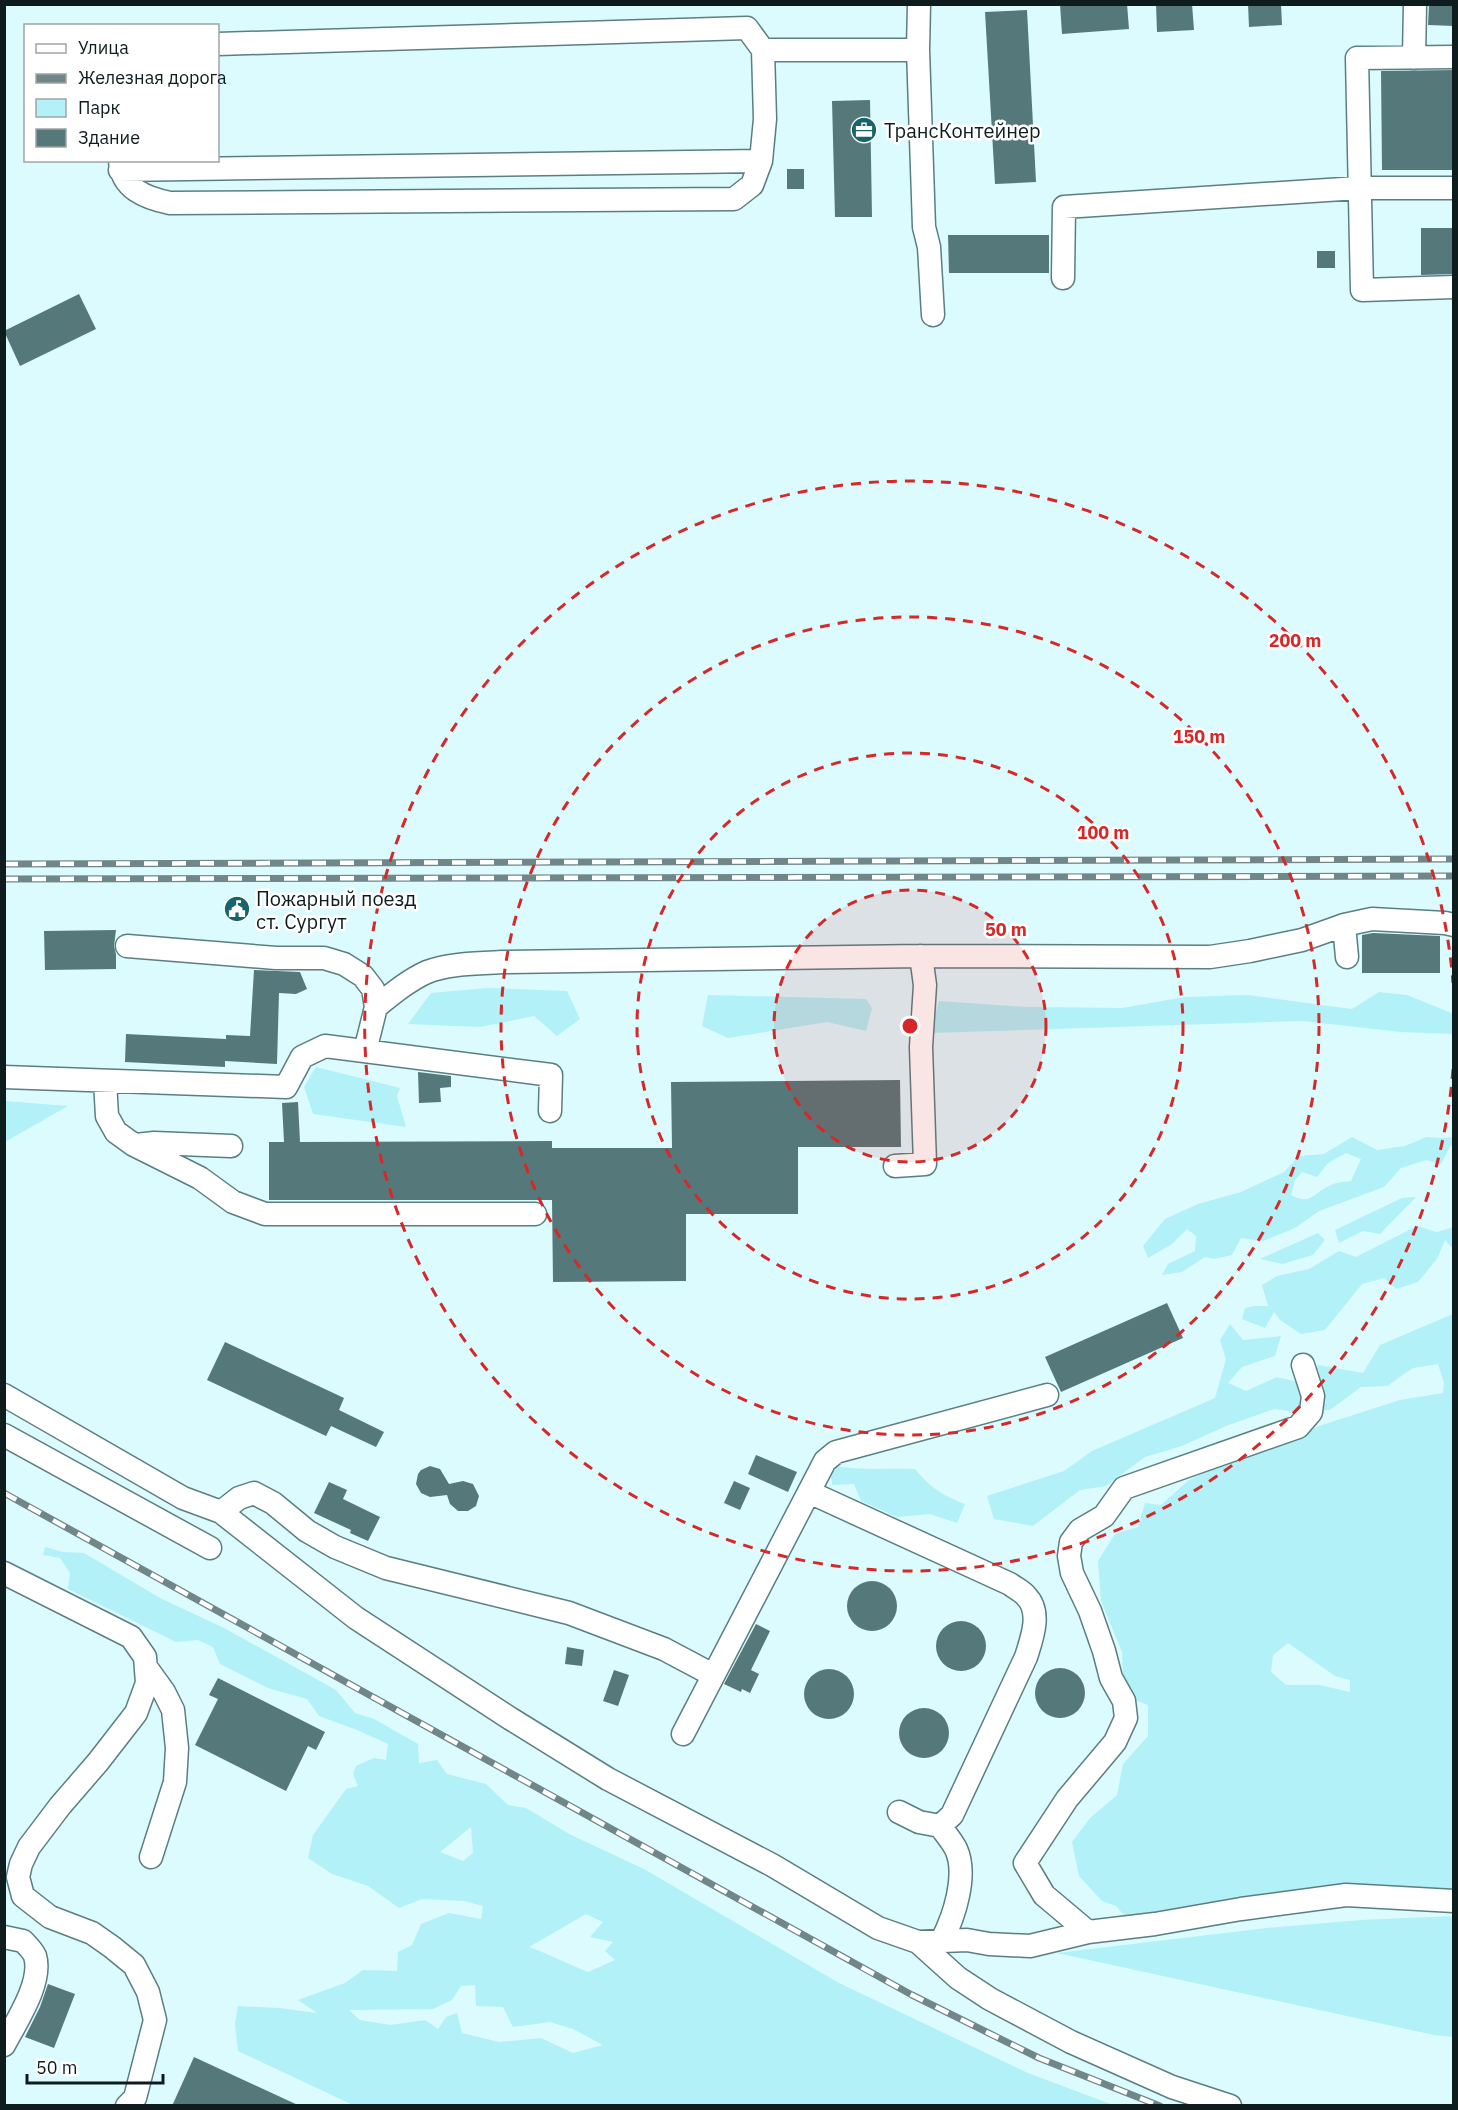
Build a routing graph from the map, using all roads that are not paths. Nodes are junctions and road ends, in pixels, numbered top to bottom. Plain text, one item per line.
1 (919, 4) edge
2 (1415, 4) edge
3 (219, 44) edge
4 (763, 50) junction
5 (918, 50) junction
6 (1454, 57) edge
7 (1414, 58) junction
8 (761, 161) junction
9 (120, 165) edge
10 (1358, 188) junction
11 (1454, 188) edge
12 (1063, 278) dead end
13 (1454, 287) edge
14 (933, 315) dead end
15 (1344, 925) junction
16 (1454, 926) edge
17 (128, 946) dead end
18 (921, 956) junction
19 (1347, 957) dead end
20 (376, 1007) junction
21 (365, 1051) junction
22 (4, 1077) edge
23 (105, 1081) junction
24 (550, 1111) dead end
25 (134, 1145) junction
26 (231, 1146) dead end
27 (895, 1166) dead end
28 (535, 1214) dead end
29 (1303, 1365) dead end
30 (4, 1395) edge
31 (1047, 1395) dead end
32 (4, 1434) edge
33 (809, 1492) junction
34 (221, 1512) junction
35 (210, 1548) dead end
36 (4, 1572) edge
37 (146, 1667) junction
38 (713, 1675) junction
39 (683, 1734) dead end
40 (899, 1812) dead end
41 (940, 1826) junction
42 (152, 1857) dead end
43 (1454, 1901) edge
44 (1088, 1932) junction
45 (4, 1937) edge
46 (942, 1941) junction
47 (918, 1942) junction
48 (4, 2045) edge
49 (135, 2103) edge
50 (1230, 2106) edge

1 - 5 street
2 - 7 street
3 - 4 street
4 - 5 street
4 - 8 street
5 - 14 street
6 - 7 street
7 - 10 street
8 - 9 street
8 - 9 street
10 - 11 street
10 - 12 street
10 - 13 street
15 - 16 street
15 - 18 street
15 - 19 street
17 - 20 street
18 - 20 street
18 - 27 street
20 - 21 street
21 - 23 street
21 - 24 street
22 - 23 street
23 - 25 street
25 - 26 street
25 - 28 street
29 - 44 street
30 - 34 street
31 - 33 street
32 - 35 street
33 - 38 street
33 - 41 street
34 - 38 street
34 - 47 street
36 - 37 street
37 - 42 street
37 - 49 street
38 - 39 street
40 - 41 street
41 - 46 street
43 - 44 street
44 - 46 street
45 - 48 street
46 - 47 street
47 - 50 street

